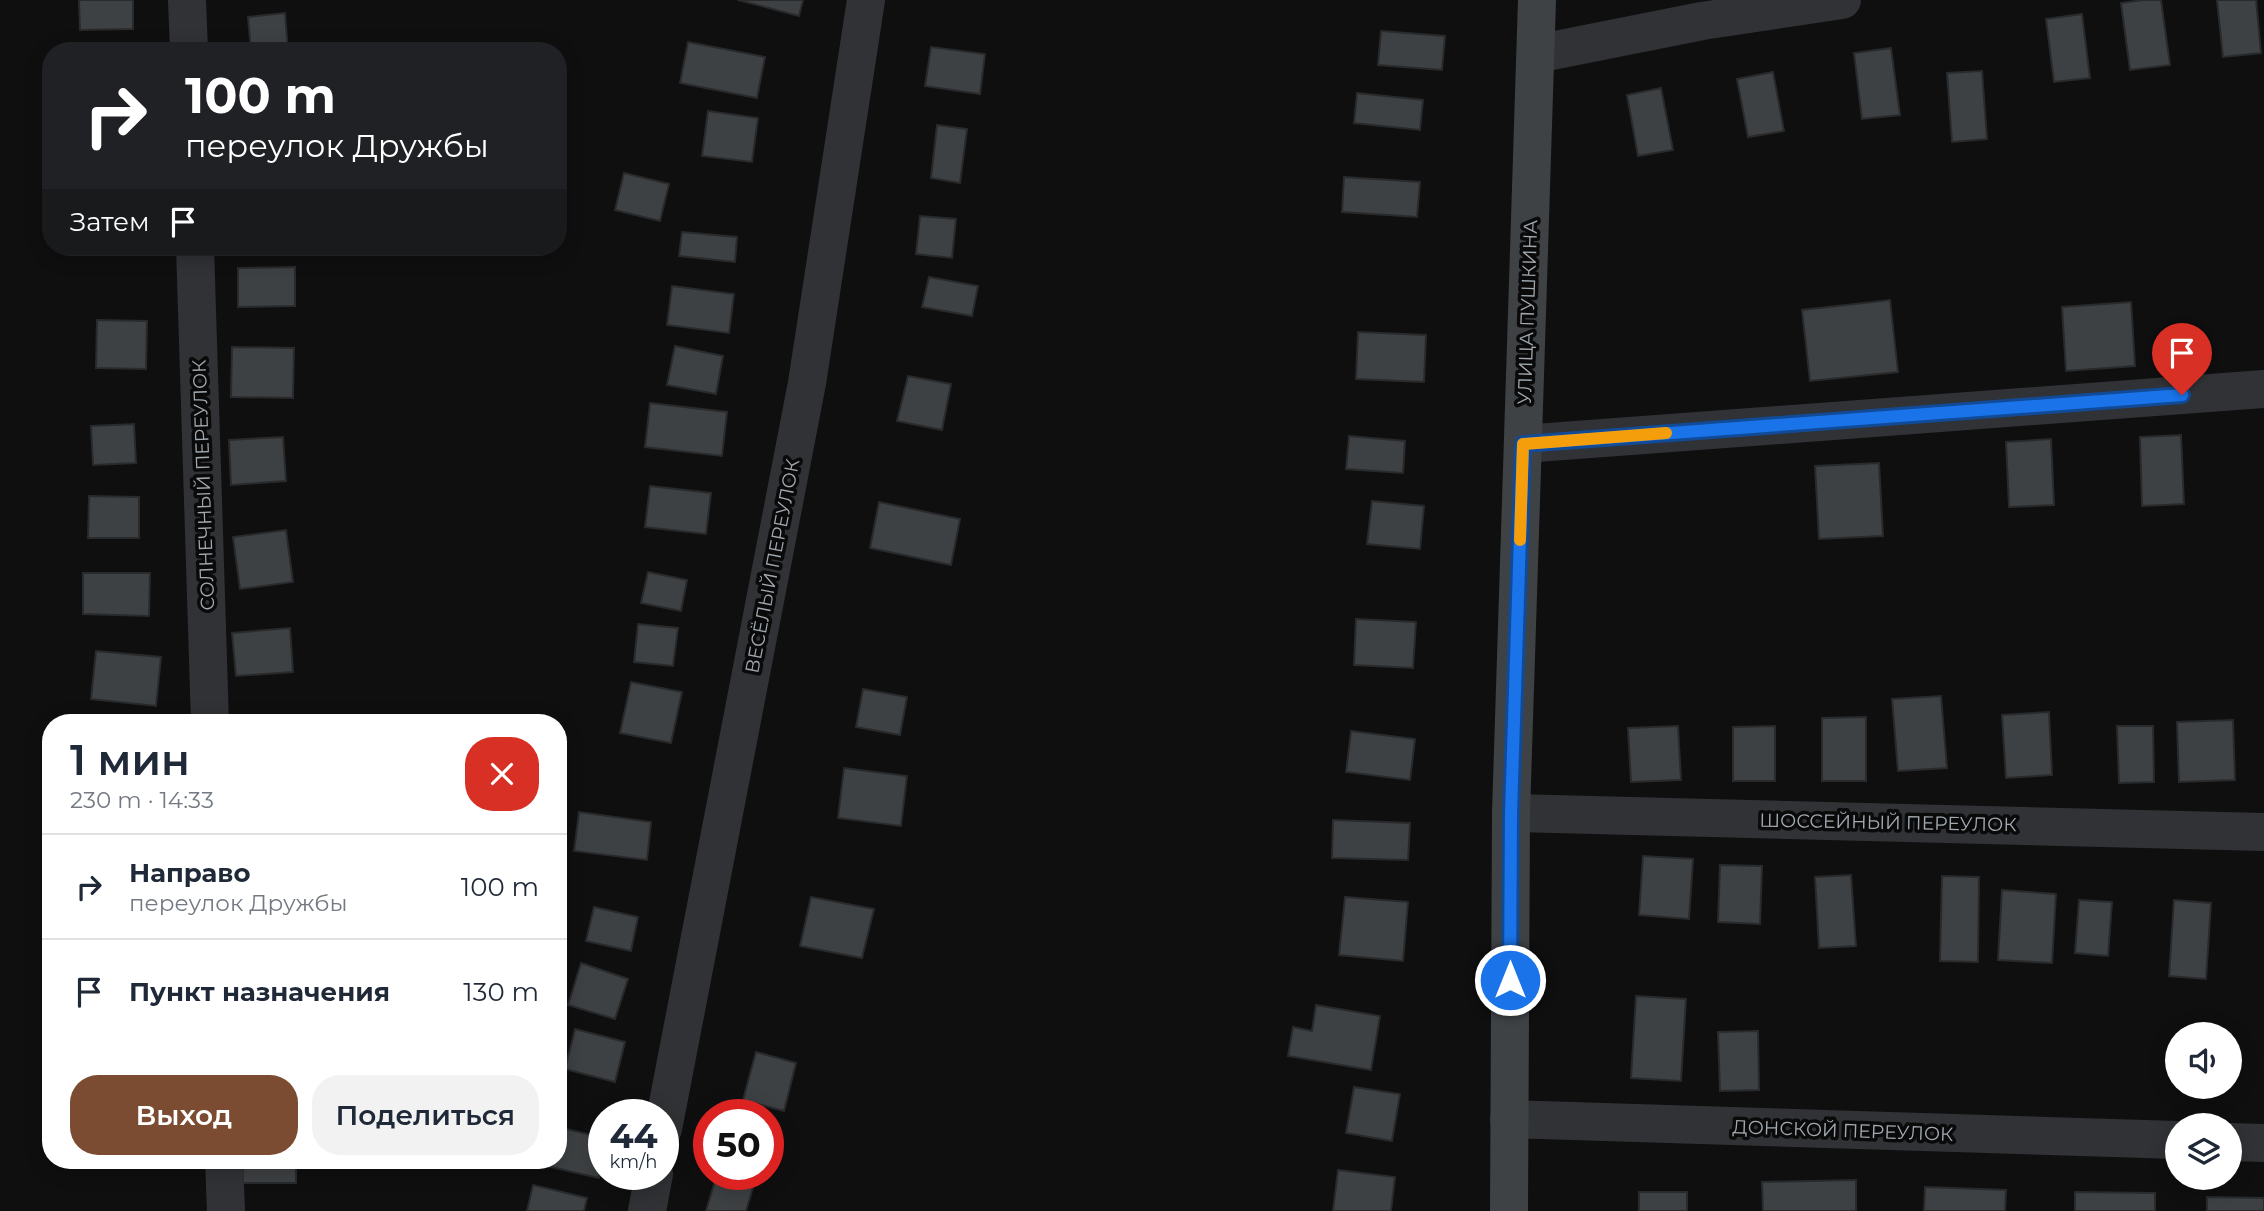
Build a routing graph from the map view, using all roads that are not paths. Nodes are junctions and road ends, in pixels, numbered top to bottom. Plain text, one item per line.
1 (187, 0) edge
2 (866, 0) edge
3 (1537, 0) edge
4 (1842, 0) edge
5 (189, 42) edge
6 (1536, 54) junction
7 (195, 256) edge
8 (2264, 389) edge
9 (1523, 444) junction
10 (210, 714) edge
11 (1511, 813) junction
12 (2264, 832) edge
13 (669, 1099) edge
14 (1509, 1119) junction
15 (2165, 1140) edge
16 (2242, 1142) edge
17 (2264, 1143) edge
18 (224, 1169) edge
19 (651, 1190) edge
20 (226, 1211) edge
21 (647, 1211) edge
22 (1509, 1211) edge

1 - 5 street
2 - 13 street, ВЕСЁЛЫЙ ПЕРЕУЛОК
3 - 6 main road, УЛИЦА ПУШКИНА
4 - 6 street
6 - 9 main road, УЛИЦА ПУШКИНА
7 - 10 street, СОЛНЕЧНЫЙ ПЕРЕУЛОК
8 - 9 street
9 - 11 main road, УЛИЦА ПУШКИНА
11 - 12 street, ШОССЕЙНЫЙ ПЕРЕУЛОК
11 - 14 main road, УЛИЦА ПУШКИНА
14 - 15 street, ДОНСКОЙ ПЕРЕУЛОК
14 - 22 main road, УЛИЦА ПУШКИНА
16 - 17 street
18 - 20 street
19 - 21 street

